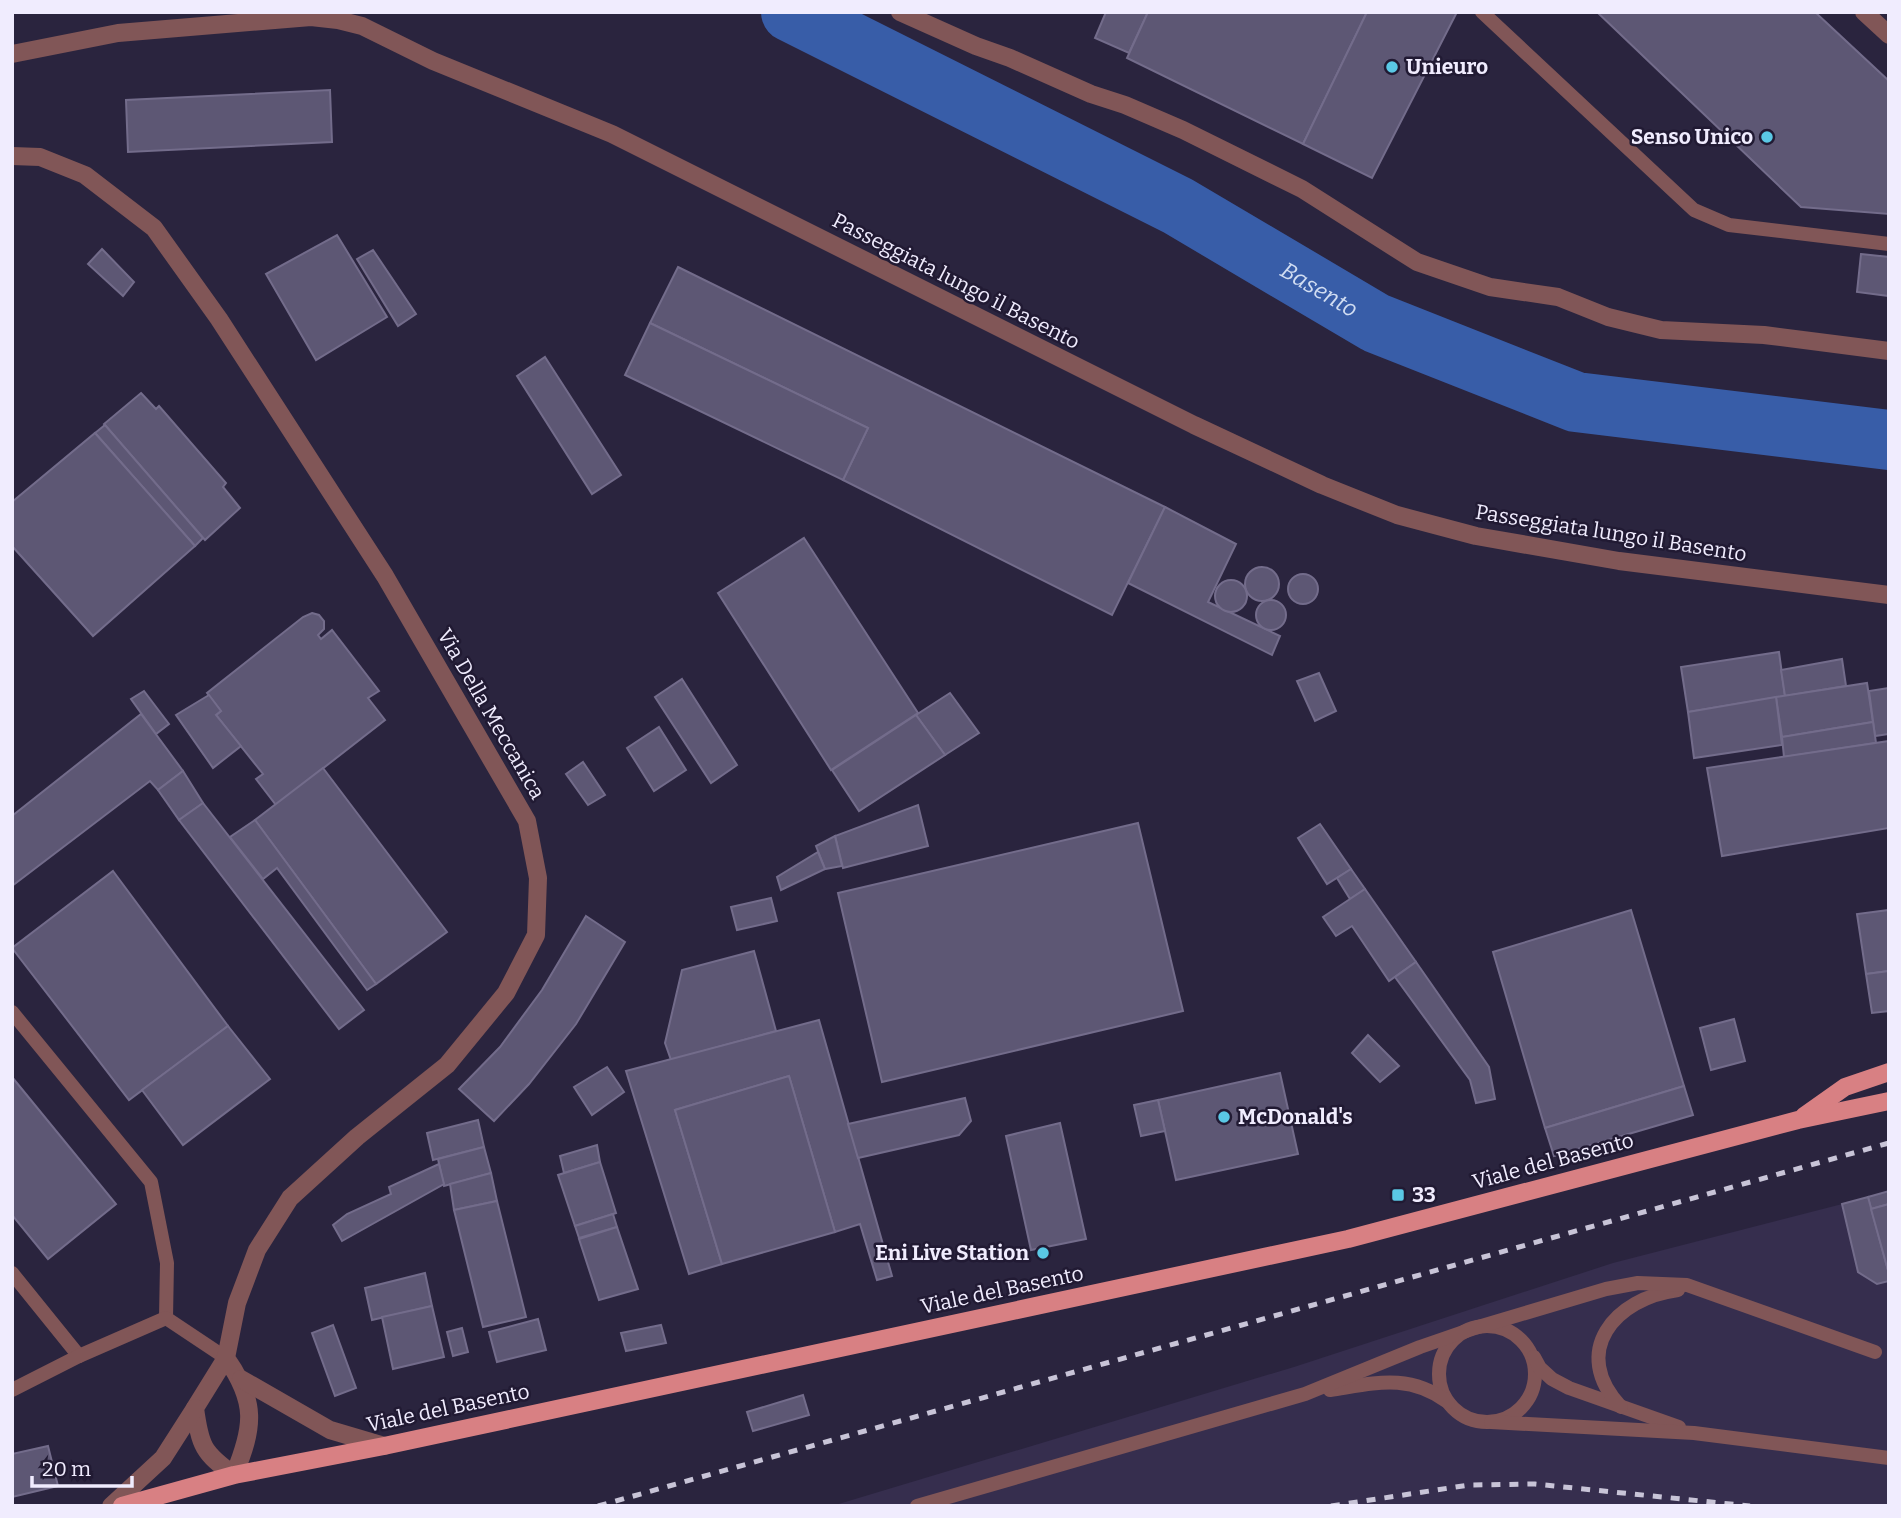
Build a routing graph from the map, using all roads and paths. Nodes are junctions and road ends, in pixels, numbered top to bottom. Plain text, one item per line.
1 (900, 12) edge
2 (1482, 12) edge
3 (1864, 12) edge
4 (1889, 35) edge
5 (12, 54) edge
6 (12, 156) edge
7 (1889, 244) edge
8 (1889, 351) edge
9 (1889, 595) edge
10 (12, 1012) edge
11 (1889, 1072) edge
12 (1889, 1101) edge
13 (1798, 1120) junction
14 (12, 1273) edge
15 (1718, 1295) junction
16 (166, 1318) junction
17 (1475, 1328) junction
18 (1530, 1351) junction
19 (1875, 1352) dead end
20 (79, 1356) junction
21 (226, 1358) junction
22 (241, 1379) junction
23 (12, 1390) edge
24 (1305, 1394) junction
25 (1450, 1404) junction
26 (1621, 1407) junction
27 (195, 1408) junction
28 (1491, 1422) junction
29 (1694, 1433) junction
30 (384, 1446) junction
31 (1889, 1458) edge
32 (234, 1475) junction
33 (111, 1506) edge
34 (122, 1506) edge
35 (917, 1506) edge

1 - 8 street
2 - 7 lane
3 - 4 street
5 - 9 street, Passeggiata lungo il Basento
6 - 21 street, Via Della Meccanica
10 - 16 lane
11 - 13 main road
12 - 13 main road, Viale del Basento
13 - 30 main road, Viale del Basento
14 - 20 lane
15 - 17 lane
15 - 19 lane
15 - 26 lane
16 - 20 lane
16 - 21 lane
17 - 18 lane
17 - 24 lane
17 - 25 lane
18 - 26 lane
18 - 28 lane
20 - 23 lane
21 - 22 street
21 - 27 street
22 - 30 street
22 - 32 street
24 - 25 lane
24 - 35 lane
25 - 28 lane
26 - 29 lane
27 - 32 street
27 - 33 street
28 - 29 lane
29 - 31 lane
30 - 32 main road, Viale del Basento
32 - 34 main road, Viale del Basento

